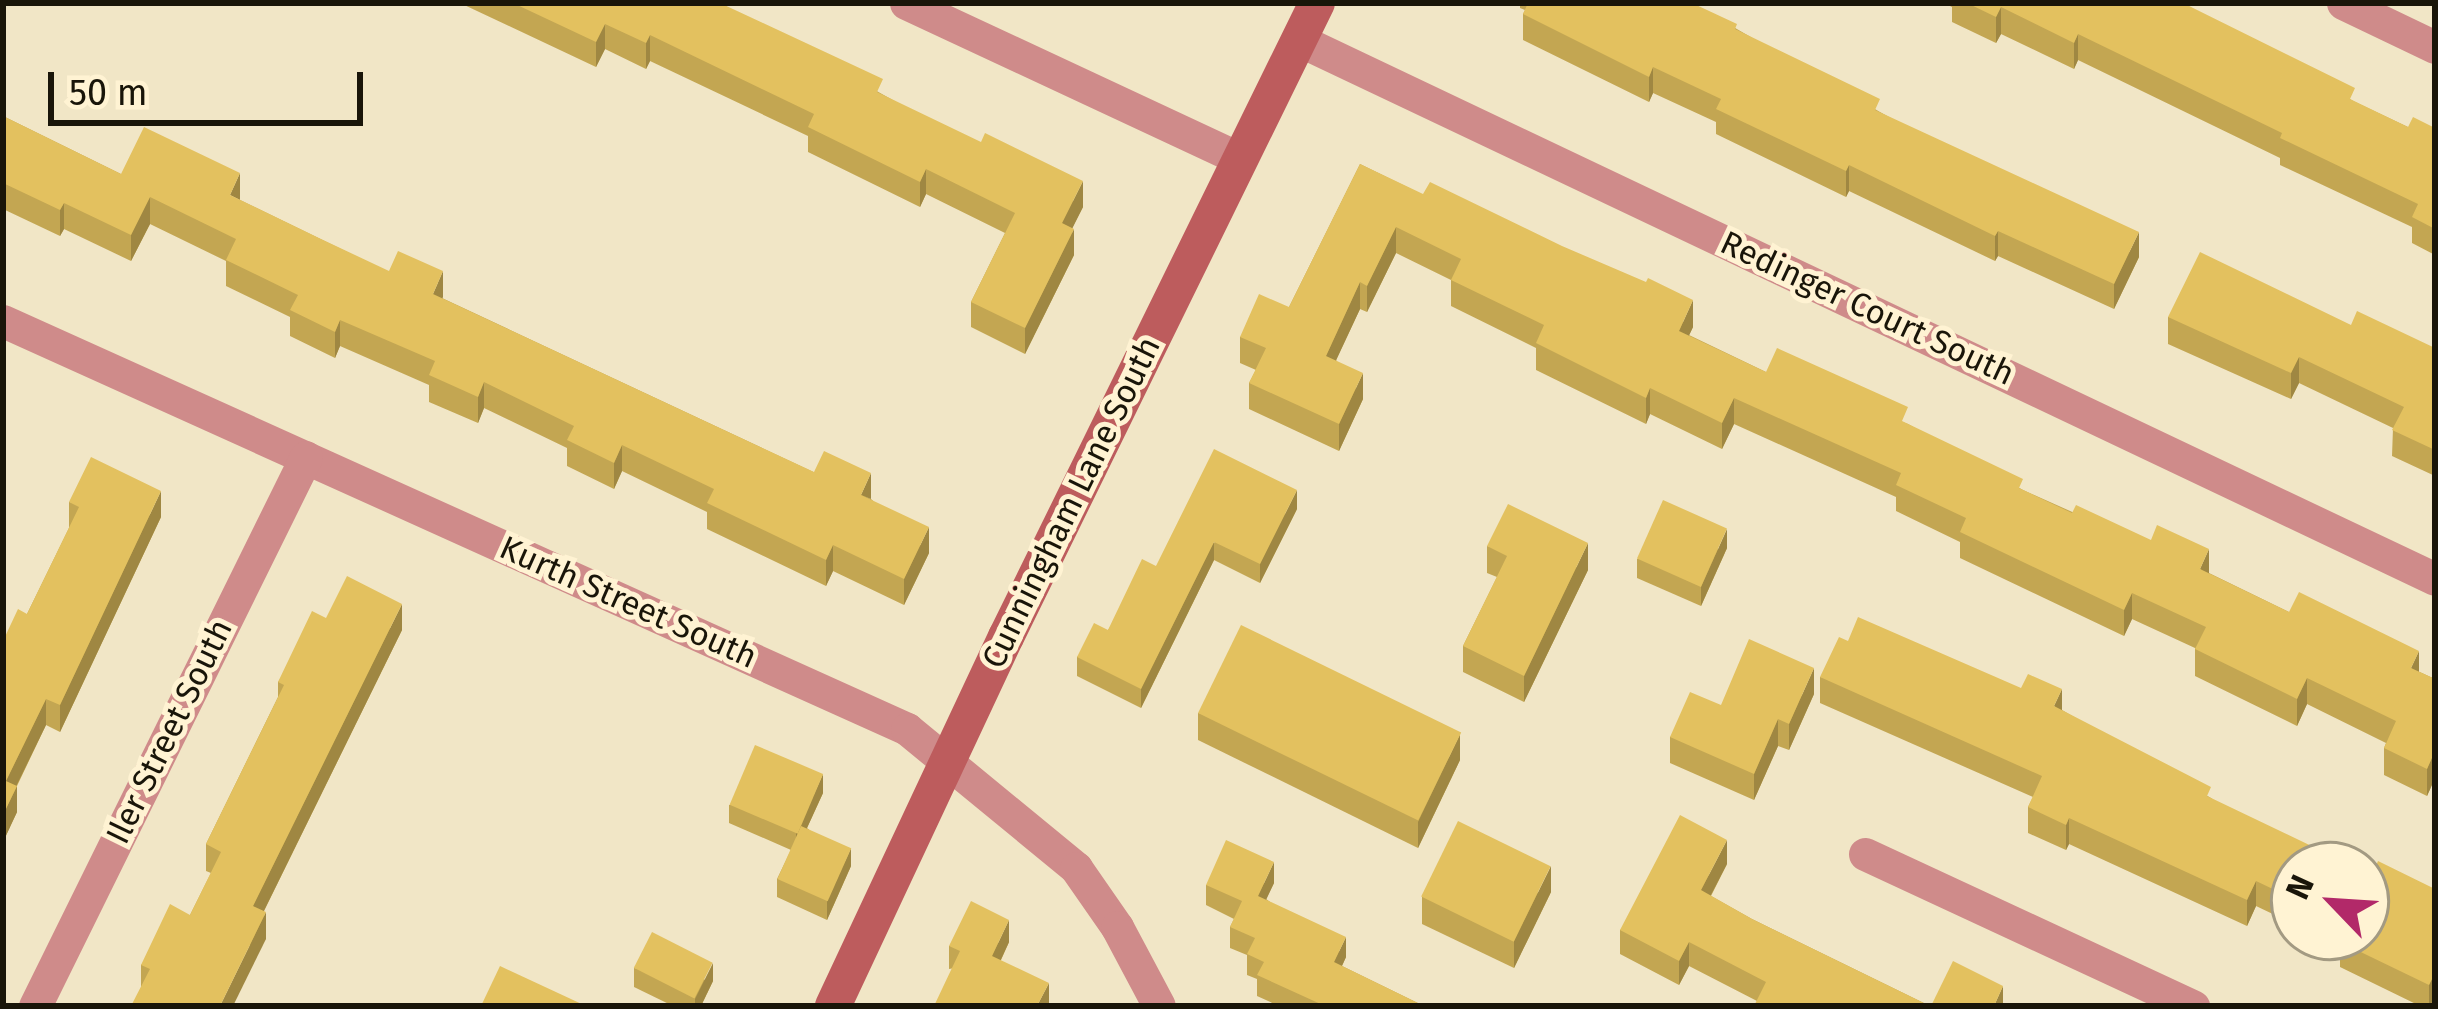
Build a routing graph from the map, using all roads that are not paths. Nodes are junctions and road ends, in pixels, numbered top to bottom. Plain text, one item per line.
1 (906, 3) edge
2 (1317, 3) edge
3 (2344, 3) edge
4 (1299, 40) junction
5 (2435, 47) edge
6 (1240, 159) junction
7 (3, 321) edge
8 (306, 457) junction
9 (2435, 579) edge
10 (948, 763) junction
11 (1865, 854) dead end
12 (2143, 995) edge
13 (35, 1006) edge
14 (833, 1006) edge
15 (1159, 1006) edge
16 (2193, 1006) edge

1 - 6 street
2 - 4 street, Cunningham Lane South
3 - 5 street
4 - 6 street, Cunningham Lane South
4 - 9 street, Redinger Court South
6 - 10 street, Cunningham Lane South
7 - 8 street, Kurth Street South
8 - 10 street, Kurth Street South
8 - 13 street, Iler Street South
10 - 14 street, Cunningham Lane South
10 - 15 street, Kurth Street South
11 - 12 street
12 - 16 street

